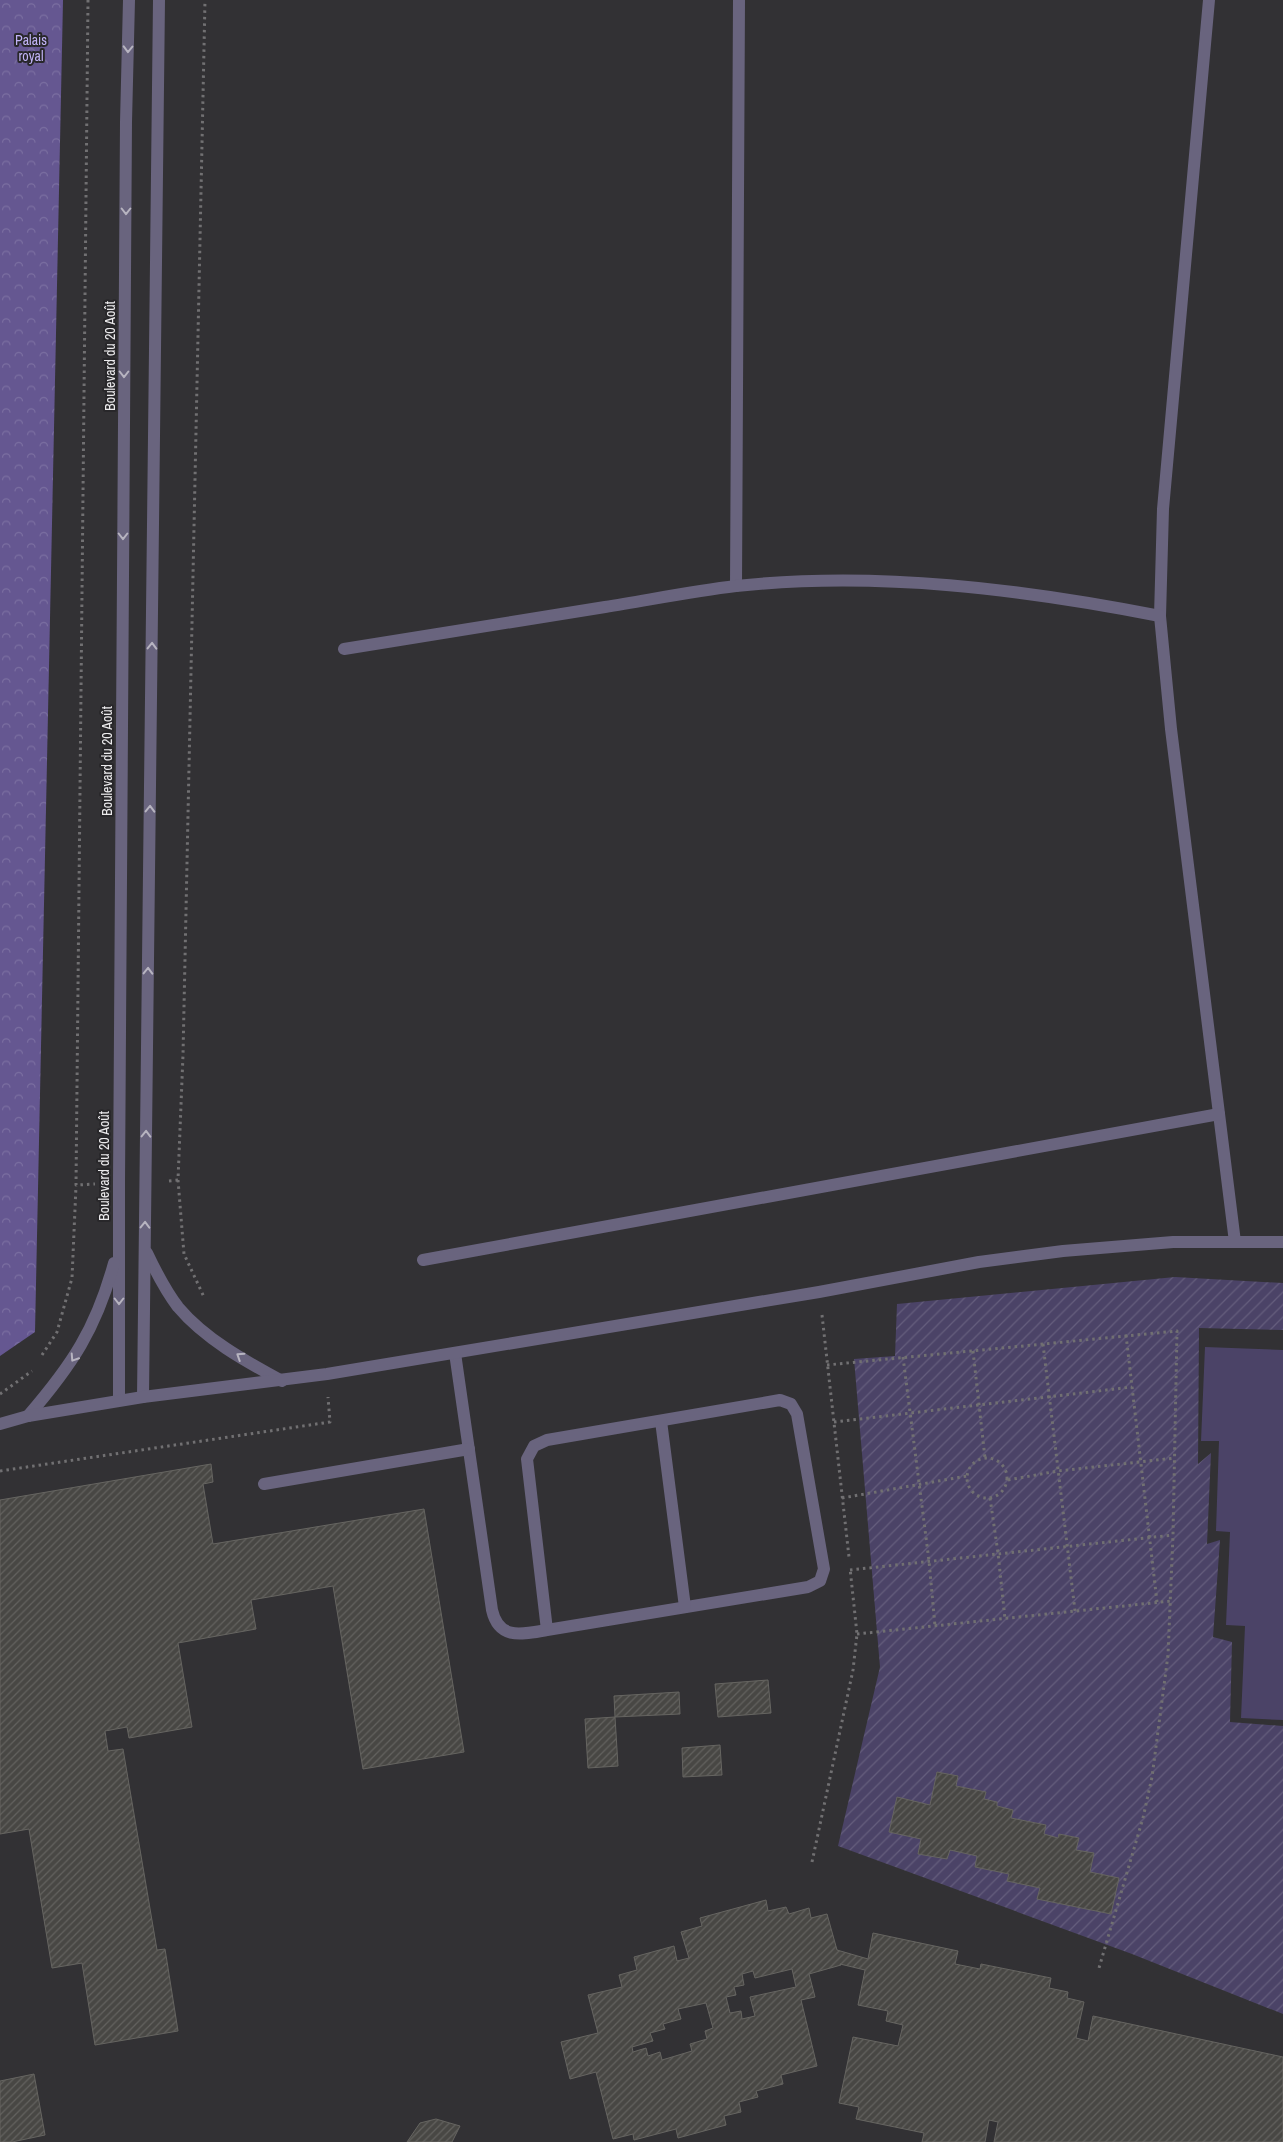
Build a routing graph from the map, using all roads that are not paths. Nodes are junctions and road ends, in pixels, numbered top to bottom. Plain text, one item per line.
1 (129, 0) edge
2 (159, 0) edge
3 (739, 0) edge
4 (1209, 0) edge
5 (736, 586) junction
6 (1160, 616) junction
7 (344, 649) dead end
8 (1219, 1114) junction
9 (1235, 1242) junction
10 (1283, 1242) edge
11 (118, 1249) junction
12 (145, 1249) junction
13 (422, 1260) dead end
14 (455, 1353) junction
15 (282, 1381) junction
16 (143, 1397) junction
17 (119, 1400) junction
18 (28, 1416) junction
19 (661, 1421) junction
20 (0, 1424) edge
21 (469, 1449) junction
22 (264, 1484) dead end
23 (686, 1607) junction
24 (547, 1630) junction

1 -> 11 street, Boulevard du 20 Août
12 -> 2 street
3 - 5 street
4 - 6 street
5 - 6 street
5 - 7 street
6 - 8 street
8 - 9 street
8 - 13 street
9 - 10 street
9 - 14 street
11 -> 17 street, Boulevard du 20 Août
11 -> 18 street
15 -> 12 street
12 - 16 street
14 - 15 street
14 - 21 street
15 - 16 street
16 - 17 street
17 - 18 street
18 - 20 street
19 - 23 street
19 - 23 street
19 - 24 street
21 - 22 street
21 - 24 street
23 - 24 street

